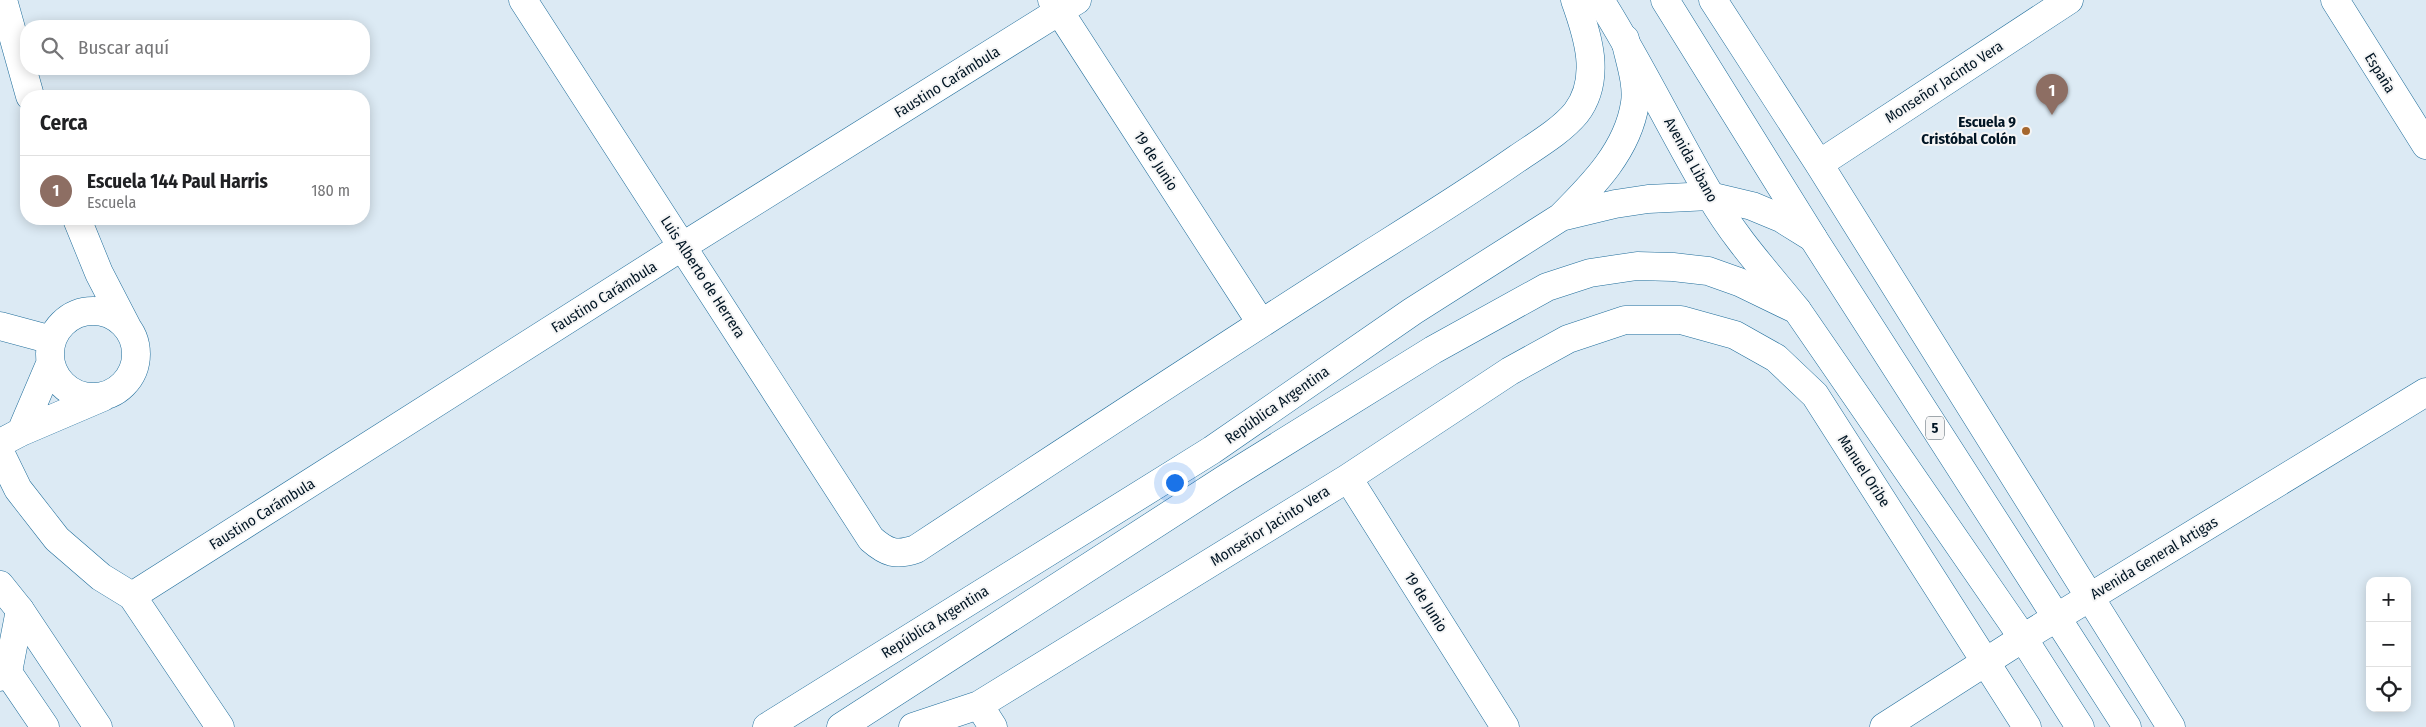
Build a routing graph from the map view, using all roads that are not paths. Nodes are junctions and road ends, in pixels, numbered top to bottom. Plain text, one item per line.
1 (3, 0) edge
2 (523, 0) edge
3 (1575, 0) edge
4 (1600, 0) edge
5 (1665, 0) edge
6 (1713, 0) edge
7 (2069, 0) edge
8 (2335, 0) edge
9 (1063, 4) edge
10 (1625, 39) junction
11 (20, 60) edge
12 (24, 75) edge
13 (28, 90) edge
14 (2426, 145) edge
15 (1818, 164) junction
16 (1710, 196) junction
17 (1562, 217) junction
18 (80, 225) edge
19 (1813, 238) junction
20 (683, 246) junction
21 (99, 273) junction
22 (1798, 310) junction
23 (1625, 320) joint
24 (1261, 323) junction
25 (0, 326) edge
26 (128, 329) junction
27 (57, 341) junction
28 (2426, 392) edge
29 (102, 397) junction
30 (10, 438) edge
31 (0, 452) edge
32 (1348, 478) junction
33 (0, 584) edge
34 (132, 596) junction
35 (2089, 598) junction
36 (20, 610) junction
37 (2057, 617) junction
38 (2023, 638) junction
39 (1986, 661) junction
40 (3, 670) edge
41 (979, 705) junction
42 (45, 727) edge
43 (98, 727) edge
44 (220, 727) edge
45 (767, 727) edge
46 (841, 727) edge
47 (913, 727) edge
48 (993, 727) edge
49 (1505, 727) edge
50 (1884, 727) edge
51 (2027, 727) edge
52 (2080, 727) edge
53 (2127, 727) edge
54 (2171, 727) edge

1 - 11 main road
2 - 20 main road, Luis Alberto de Herrera
3 - 24 main road
4 - 10 main road, Avenida Libano
5 - 19 main road, 5
6 - 15 main road
7 - 15 main road, Monseñor Jacinto Vera
8 - 14 main road, España
9 - 20 main road, Faustino Carámbula
9 - 24 main road, 19 de Junio
10 - 16 main road, Avenida Libano
10 - 17 main road
12 - 13 main road
15 - 35 main road
16 - 17 main road, República Argentina
16 - 19 main road, República Argentina
16 - 22 main road, Avenida Libano
17 - 45 main road, República Argentina
18 - 21 main road
19 - 37 main road, 5
20 - 24 main road, Luis Alberto de Herrera
20 - 34 main road, Faustino Carámbula
21 - 26 main road
21 - 27 main road
22 - 38 main road
22 - 46 main road
23 - 32 main road, Monseñor Jacinto Vera
23 - 39 main road, Manuel Oribe
25 - 27 main road
26 - 27 main road
26 - 29 main road
27 - 29 main road
27 - 30 main road
28 - 35 main road, Avenida General Artigas
29 - 30 main road
31 - 34 main road
32 - 41 main road, Monseñor Jacinto Vera
32 - 49 main road, 19 de Junio
33 - 36 main road
34 - 44 main road
35 - 37 main road, Avenida General Artigas
35 - 54 main road
36 - 40 main road
36 - 43 main road
37 - 38 main road, Avenida General Artigas
37 - 53 main road, 5
38 - 39 main road, Avenida General Artigas
38 - 52 main road
39 - 50 main road, Avenida General Artigas
39 - 51 main road, Manuel Oribe
40 - 42 main road
41 - 47 main road, Monseñor Jacinto Vera
41 - 48 main road

